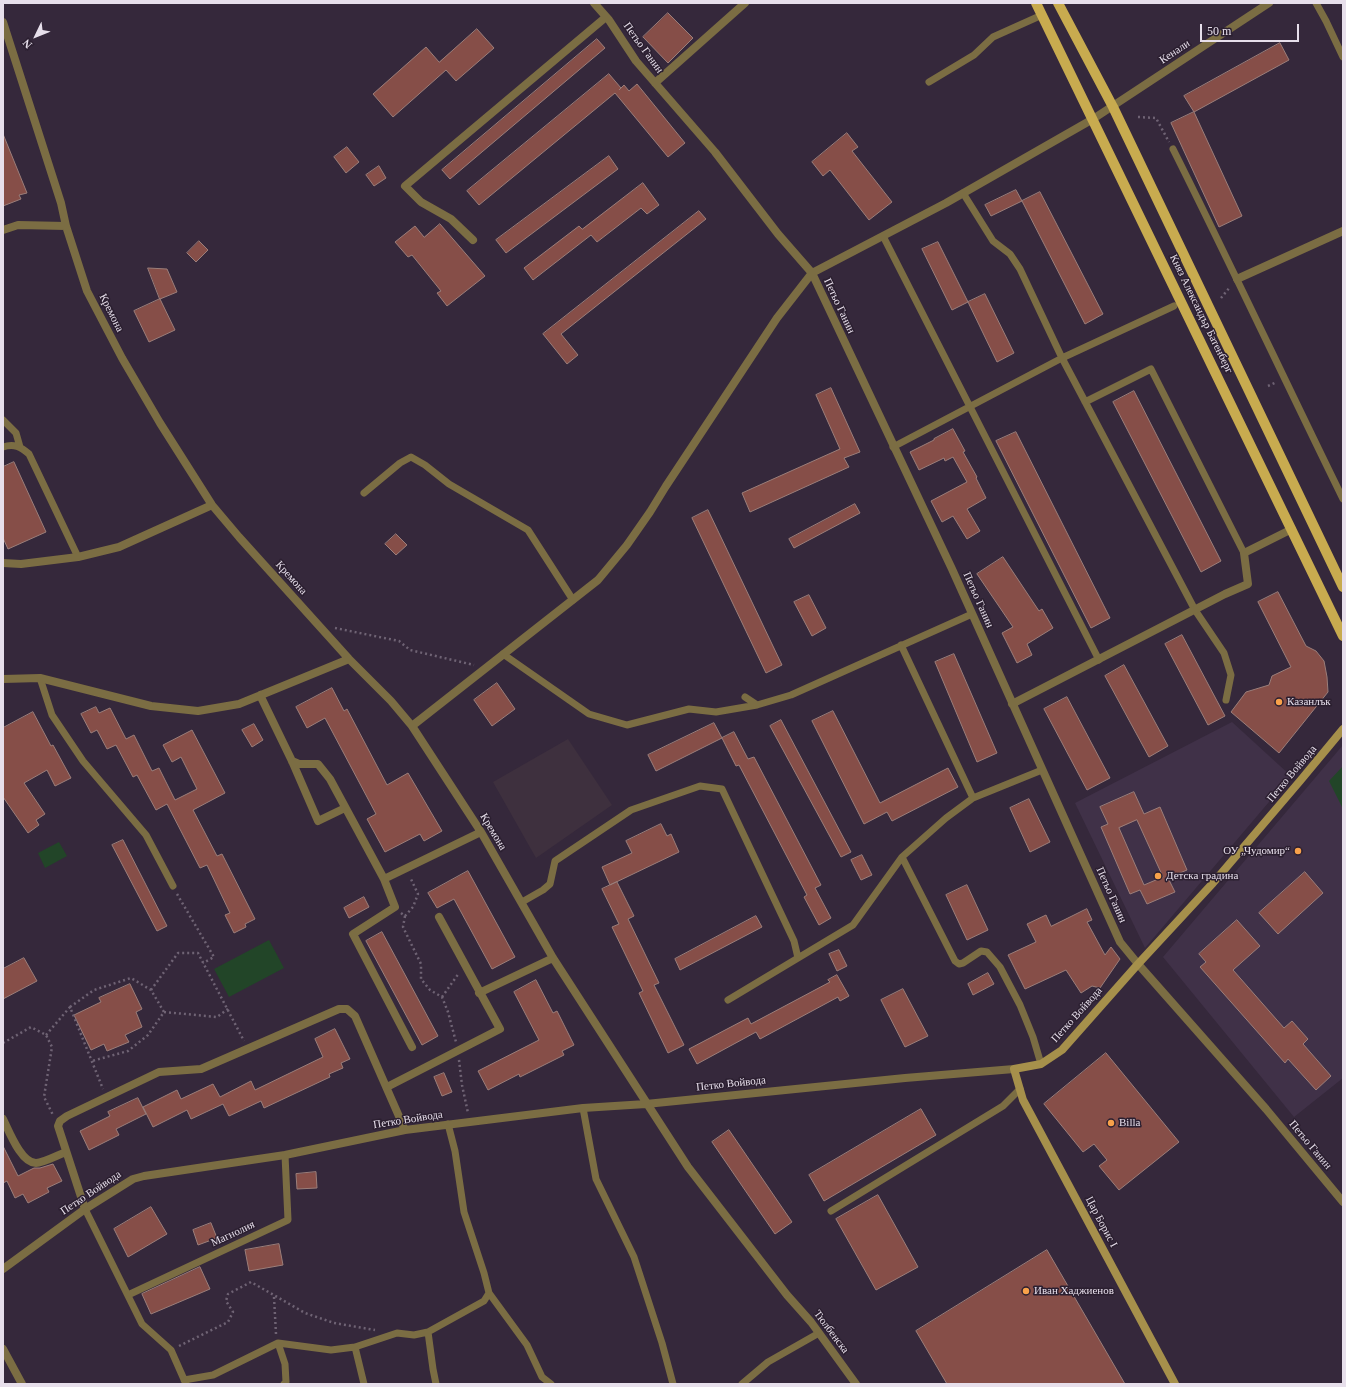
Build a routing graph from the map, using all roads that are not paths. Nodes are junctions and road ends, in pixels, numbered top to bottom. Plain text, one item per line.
1 (594, 3) edge
2 (745, 3) edge
3 (1036, 3) edge
4 (1058, 3) edge
5 (1269, 3) edge
6 (1316, 3) edge
7 (1042, 15) junction
8 (606, 17) junction
9 (3, 22) edge
10 (1343, 57) edge
11 (929, 82) dead end
12 (655, 83) junction
13 (1113, 107) junction
14 (1093, 119) junction
15 (1173, 149) road end
16 (963, 193) junction
17 (66, 226) junction
18 (3, 230) edge
19 (1343, 231) edge
20 (883, 236) junction
21 (473, 240) dead end
22 (812, 273) junction
23 (1237, 280) junction
24 (1174, 306) dead end
25 (1062, 358) junction
26 (1085, 402) junction
27 (971, 407) junction
28 (3, 420) edge
29 (20, 446) junction
30 (3, 447) edge
31 (893, 447) junction
32 (364, 493) dead end
33 (1343, 499) edge
34 (212, 505) junction
35 (1292, 530) junction
36 (1244, 553) junction
37 (78, 557) junction
38 (3, 564) edge
39 (1343, 587) edge
40 (573, 600) junction
41 (1194, 610) junction
42 (972, 614) junction
43 (1343, 636) edge
44 (901, 645) junction
45 (503, 654) junction
46 (349, 659) junction
47 (1098, 660) junction
48 (40, 678) junction
49 (3, 679) edge
50 (260, 695) junction
51 (745, 697) dead end
52 (1226, 700) dead end
53 (1012, 704) junction
54 (757, 705) junction
55 (412, 726) junction
56 (1343, 729) edge
57 (292, 761) junction
58 (1042, 770) junction
59 (973, 798) junction
60 (345, 808) junction
61 (481, 832) junction
62 (902, 857) junction
63 (384, 879) junction
64 (173, 886) road end
65 (522, 902) junction
66 (439, 917) dead end
67 (553, 958) junction
68 (798, 958) junction
69 (1138, 964) junction
70 (479, 993) junction
71 (728, 1000) dead end
72 (412, 1047) dead end
73 (1041, 1064) junction
74 (1014, 1069) junction
75 (387, 1087) junction
76 (1020, 1089) junction
77 (646, 1104) junction
78 (583, 1108) junction
79 (3, 1119) edge
80 (448, 1124) junction
81 (405, 1130) junction
82 (66, 1152) junction
83 (285, 1155) junction
84 (1343, 1202) edge
85 (85, 1209) junction
86 (832, 1211) dead end
87 (3, 1269) edge
88 (489, 1293) junction
89 (128, 1295) junction
90 (428, 1332) junction
91 (819, 1333) junction
92 (278, 1343) junction
93 (355, 1347) junction
94 (3, 1349) edge
95 (185, 1382) edge
96 (22, 1384) edge
97 (284, 1384) edge
98 (364, 1384) edge
99 (436, 1384) edge
100 (551, 1384) edge
101 (673, 1384) edge
102 (742, 1384) edge
103 (856, 1384) edge
104 (1175, 1384) edge

1 - 8 street, Петьо Ганин
2 - 12 street
3 - 7 main road, Княз Александър Батенберг
4 - 13 main road, Княз Александър Батенберг
5 - 13 street, Кенали
6 - 10 lane
7 - 11 lane
7 - 14 main road, Княз Александър Батенберг
8 - 12 street, Петьо Ганин
8 - 21 street
9 - 17 street, Кремона
12 - 22 street, Петьо Ганин
13 - 14 street, Кенали
13 - 39 main road, Княз Александър Батенберг
14 - 16 street, Кенали
14 - 35 main road, Княз Александър Батенберг
15 - 23 lane
16 - 20 street, Кенали
16 - 25 lane
17 - 18 street
17 - 34 street, Кремона
19 - 23 street
20 - 22 street, Кенали
20 - 27 lane
22 - 31 street, Петьо Ганин
22 - 40 street
23 - 33 lane
24 - 25 lane
25 - 26 lane
25 - 27 lane
26 - 36 lane
26 - 41 lane
27 - 31 lane
27 - 47 lane
28 - 29 lane
29 - 30 lane
29 - 37 lane
31 - 42 street, Петьо Ганин
32 - 40 lane
34 - 37 street
34 - 46 street, Кремона
35 - 36 street
35 - 43 main road, Княз Александър Батенберг
36 - 41 street
37 - 38 street
40 - 45 street
41 - 47 street
41 - 52 lane
42 - 44 lane
42 - 53 street, Петьо Ганин
44 - 54 lane
44 - 59 lane
45 - 54 lane
45 - 55 street
46 - 50 street
46 - 55 street, Кремона
47 - 53 street
48 - 49 street
48 - 50 street
48 - 64 lane
50 - 57 street
51 - 54 lane
53 - 58 street, Петьо Ганин
55 - 61 street, Кремона
56 - 69 street, Петко Войвода
57 - 60 street
57 - 60 street
58 - 59 lane
58 - 69 street, Петьо Ганин
59 - 62 lane
60 - 63 street
61 - 63 street
61 - 65 street, Кремона
62 - 68 lane
62 - 73 lane
63 - 72 street
65 - 67 street, Кремона
65 - 68 lane
66 - 70 street
67 - 70 street
67 - 77 street, Кремона
68 - 71 lane
69 - 73 street, Петко Войвода
69 - 84 street, Петьо Ганин
70 - 75 street
73 - 74 street, Петко Войвода
74 - 76 street, Цар Борис I
74 - 77 street, Петко Войвода
75 - 81 street
75 - 82 street
76 - 86 lane
76 - 104 street, Цар Борис I
77 - 78 street, Петко Войвода
77 - 91 street, Тюлбенска
78 - 80 street, Петко Войвода
78 - 101 lane
79 - 82 street
80 - 81 street, Петко Войвода
80 - 88 lane
81 - 83 street, Петко Войвода
82 - 85 street
83 - 85 street, Петко Войвода
83 - 89 lane, Магнолия
85 - 87 street, Петко Войвода
85 - 89 lane
88 - 90 lane
88 - 100 lane
89 - 95 lane
90 - 93 lane
90 - 99 lane
91 - 102 lane
91 - 103 street, Тюлбенска
92 - 93 lane
92 - 95 lane
92 - 97 lane
93 - 98 lane
94 - 96 street

